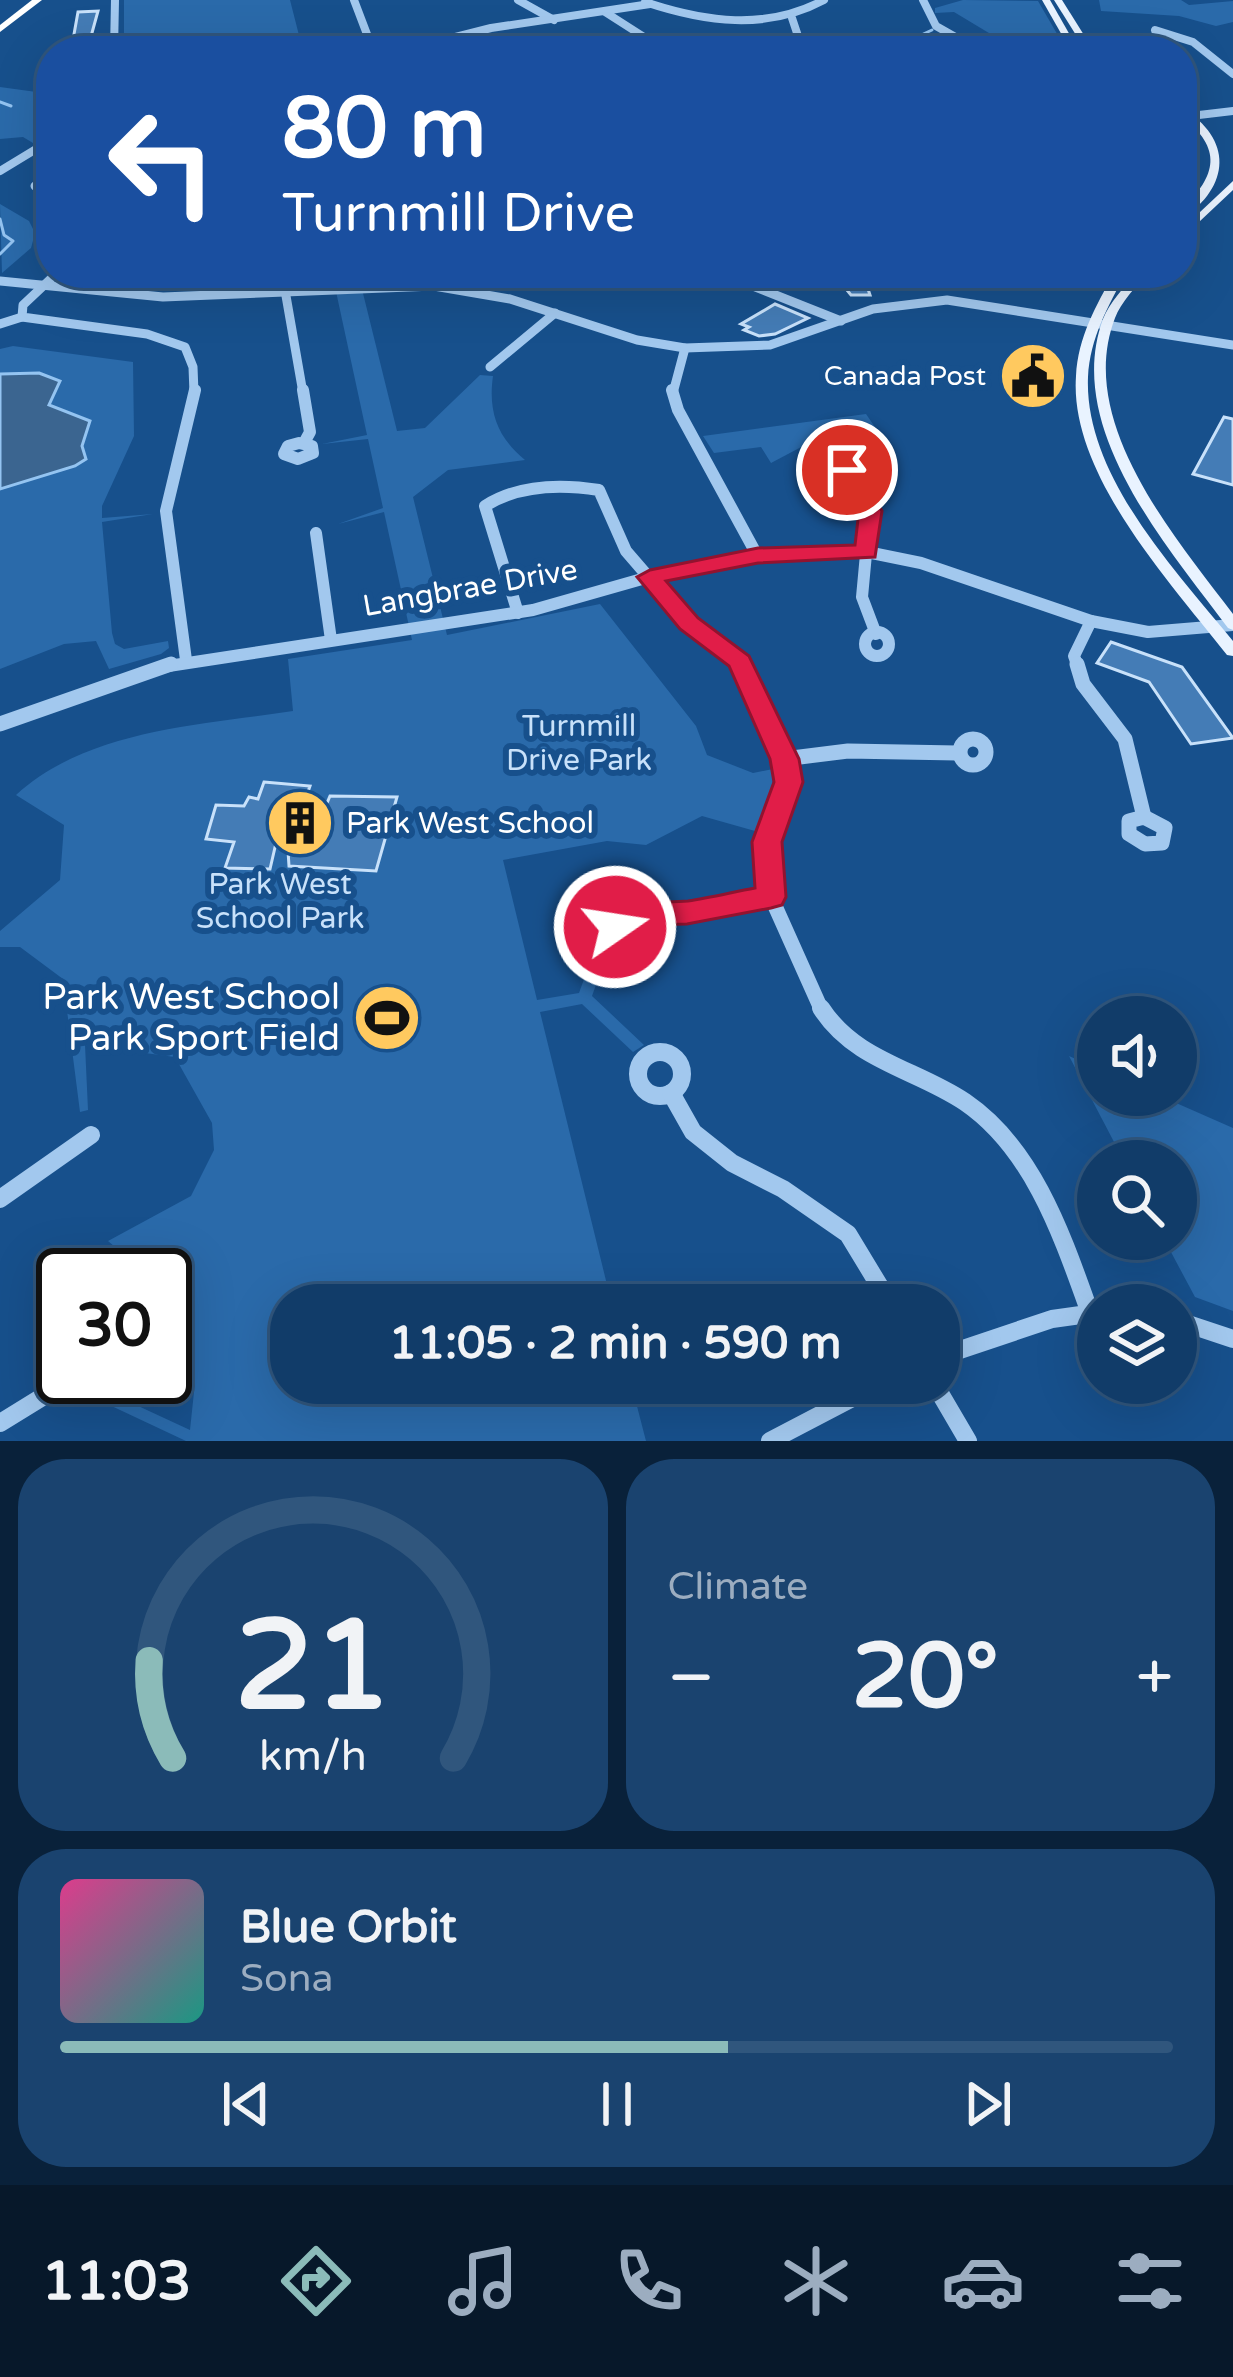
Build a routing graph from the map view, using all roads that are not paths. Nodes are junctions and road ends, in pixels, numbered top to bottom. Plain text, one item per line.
1 (26, 0) edge
2 (38, 0) edge
3 (115, 0) edge
4 (354, 0) edge
5 (518, 0) edge
6 (824, 0) edge
7 (923, 0) edge
8 (1046, 0) edge
9 (1058, 0) edge
10 (645, 2) edge
11 (605, 12) junction
12 (792, 18) junction
13 (0, 20) edge
14 (554, 20) junction
15 (0, 29) edge
16 (1155, 30) dead end
17 (114, 36) edge
18 (368, 36) edge
19 (459, 36) edge
20 (642, 36) edge
21 (798, 36) edge
22 (953, 36) edge
23 (1067, 36) edge
24 (1081, 36) edge
25 (1170, 36) edge
26 (1197, 46) edge
27 (1233, 74) edge
28 (1233, 111) edge
29 (1197, 113) edge
30 (1197, 120) edge
31 (1197, 123) edge
32 (1228, 141) dead end
33 (36, 150) edge
34 (0, 171) edge
35 (1233, 184) edge
36 (1197, 201) edge
37 (1197, 220) edge
38 (0, 281) edge
39 (36, 285) edge
40 (39, 288) edge
41 (63, 288) edge
42 (284, 288) edge
43 (397, 288) edge
44 (449, 288) edge
45 (758, 288) edge
46 (1114, 288) edge
47 (1128, 288) edge
48 (285, 294) junction
49 (555, 313) junction
50 (22, 317) junction
51 (841, 321) junction
52 (1100, 321) junction
53 (0, 324) edge
54 (1233, 345) edge
55 (685, 348) junction
56 (490, 367) dead end
57 (304, 443) dead end
58 (854, 484) dead end
59 (316, 533) dead end
60 (866, 552) junction
61 (758, 555) junction
62 (650, 577) junction
63 (518, 613) junction
64 (1091, 621) junction
65 (1233, 625) edge
66 (1214, 627) junction
67 (876, 634) dead end
68 (331, 640) junction
69 (1233, 651) edge
70 (186, 660) junction
71 (0, 724) edge
72 (957, 753) dead end
73 (784, 759) junction
74 (1144, 817) dead end
75 (771, 897) junction
76 (634, 914) dead end
77 (670, 1093) dead end
78 (91, 1135) dead end
79 (0, 1199) edge
80 (879, 1284) edge
81 (1080, 1284) edge
82 (1077, 1315) edge
83 (1197, 1327) edge
84 (1233, 1340) edge
85 (960, 1350) edge
86 (36, 1401) edge
87 (841, 1404) edge
88 (946, 1404) edge
89 (0, 1423) edge
90 (770, 1441) edge
91 (968, 1441) edge

1 - 13 highway
2 - 15 highway
3 - 17 street
4 - 18 street
5 - 14 street
6 - 12 street
7 - 22 street
8 - 23 main road
9 - 24 main road
10 - 11 street
10 - 12 street
11 - 14 street
11 - 20 street
12 - 21 street
14 - 19 street
16 - 25 street
26 - 27 street
28 - 29 street
30 - 32 main road
31 - 36 main road
33 - 34 street
35 - 37 main road
38 - 39 street
40 - 50 street
41 - 48 street
42 - 48 street
43 - 48 street
44 - 49 street
45 - 51 street
46 - 52 main road
47 - 52 main road
48 - 57 street
49 - 55 street
49 - 56 street
50 - 53 street
50 - 70 street
51 - 52 street
51 - 55 street
52 - 54 street
52 - 65 main road
52 - 66 main road
55 - 61 street
58 - 60 street
59 - 68 street
60 - 61 street, Langbrae Drive
60 - 64 street, Langbrae Drive
60 - 67 street
61 - 62 street, Langbrae Drive
62 - 63 street, Langbrae Drive
62 - 63 street
62 - 73 street
63 - 68 street, Langbrae Drive
64 - 66 street, Langbrae Drive
64 - 74 street
65 - 66 street, Langbrae Drive
66 - 69 main road
68 - 70 street, Langbrae Drive
70 - 71 street, Langbrae Drive
72 - 73 street
73 - 75 street
75 - 76 street
75 - 81 street
77 - 80 street
78 - 79 street
82 - 85 street
83 - 84 street
86 - 89 street
87 - 90 street
88 - 91 street

